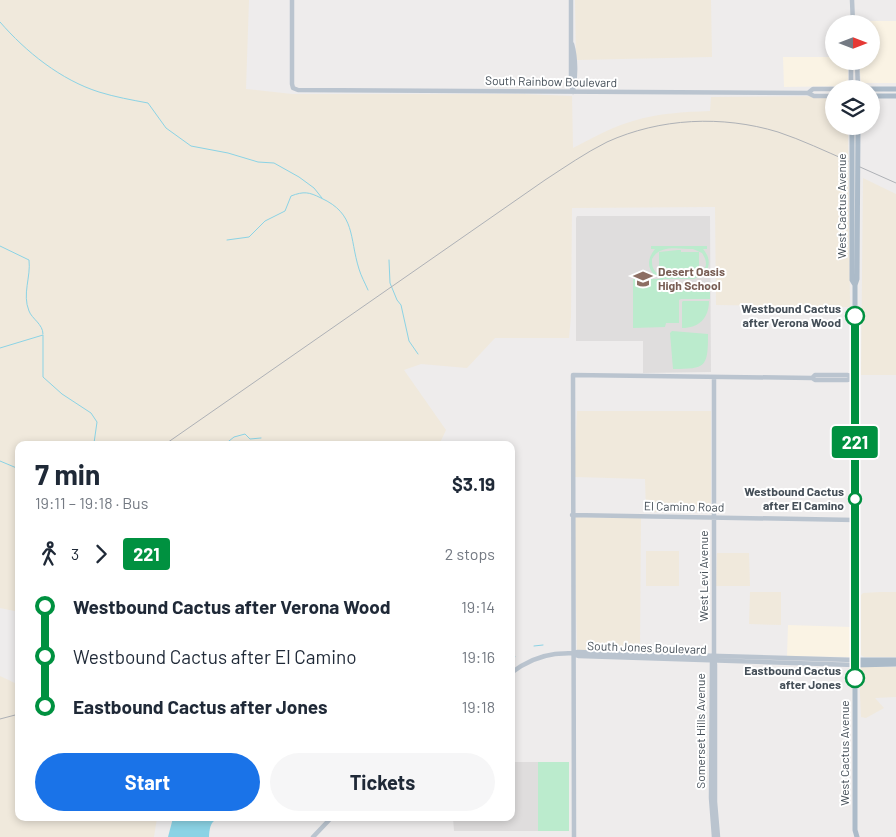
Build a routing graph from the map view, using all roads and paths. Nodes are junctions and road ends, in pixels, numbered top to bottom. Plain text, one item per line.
1 (292, 0) edge
2 (571, 0) edge
3 (852, 0) edge
4 (853, 15) edge
5 (825, 89) edge
6 (880, 89) edge
7 (896, 90) edge
8 (573, 92) junction
9 (808, 93) junction
10 (825, 96) edge
11 (880, 96) edge
12 (896, 96) edge
13 (853, 135) edge
14 (857, 135) edge
15 (855, 155) junction
16 (714, 377) junction
17 (855, 378) junction
18 (572, 516) junction
19 (714, 518) junction
20 (856, 520) junction
21 (572, 654) junction
22 (713, 659) junction
23 (896, 660) edge
24 (855, 662) junction
25 (896, 664) edge
26 (515, 670) edge
27 (328, 821) edge
28 (855, 830) junction
29 (314, 837) edge
30 (574, 837) edge
31 (714, 837) edge
32 (718, 837) edge
33 (852, 837) edge
34 (857, 837) edge

1 - 8 street, South Rainbow Boulevard
2 - 8 street
3 - 4 street
5 - 9 street, South Rainbow Boulevard
6 - 7 main road
8 - 9 street, South Rainbow Boulevard
9 - 10 street, South Rainbow Boulevard
11 - 12 main road
13 - 15 main road, West Cactus Avenue
14 - 15 main road, West Cactus Avenue
15 - 17 main road, West Cactus Avenue
16 - 17 street
16 - 18 street
16 - 19 street, West Levi Avenue
17 - 20 main road, West Cactus Avenue
18 - 19 street, El Camino Road
18 - 21 street
19 - 20 street, El Camino Road
19 - 22 street, West Levi Avenue
20 - 24 main road, West Cactus Avenue
21 - 22 street, South Jones Boulevard
21 - 26 street, South Jones Boulevard
21 - 30 street
22 - 24 street, South Jones Boulevard
22 - 31 street, Somerset Hills Avenue
22 - 32 street, Somerset Hills Avenue
23 - 24 main road, South Jones Boulevard
24 - 25 main road, South Jones Boulevard
24 - 28 main road, West Cactus Avenue
27 - 29 street
28 - 33 main road, West Cactus Avenue
28 - 34 main road, West Cactus Avenue

